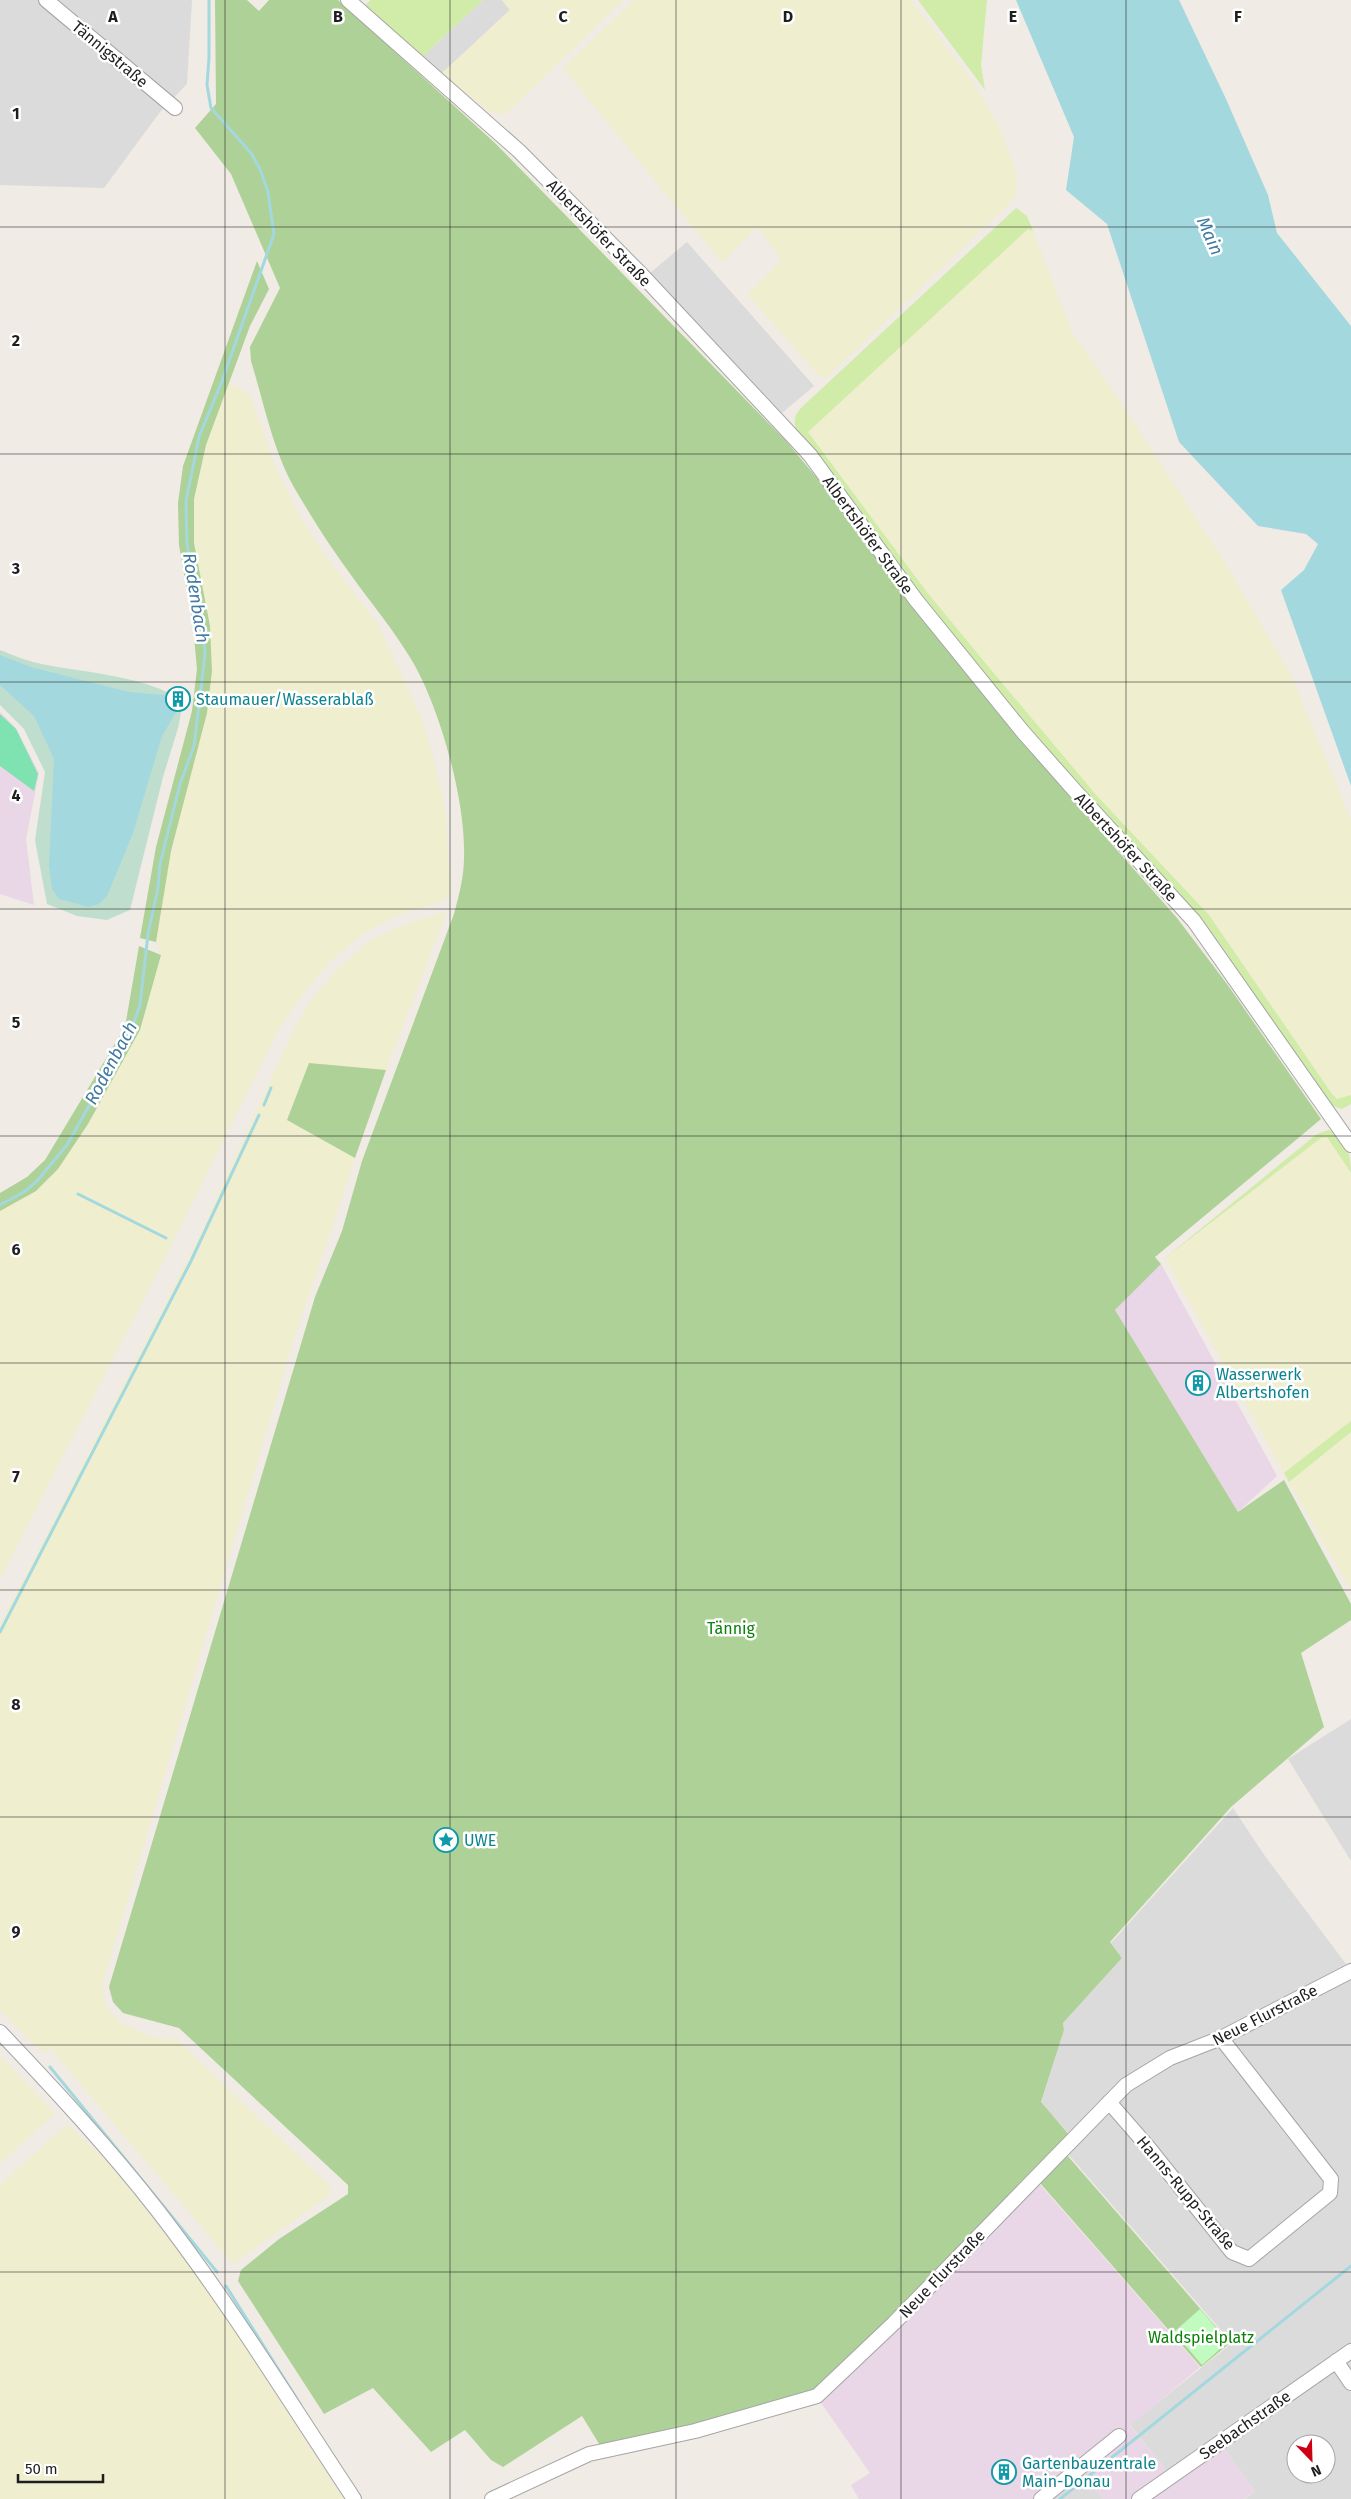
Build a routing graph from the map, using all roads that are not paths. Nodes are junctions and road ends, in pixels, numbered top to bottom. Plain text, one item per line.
1 (46, 0) edge
2 (348, 0) edge
3 (175, 108) dead end
4 (1351, 1145) edge
5 (1351, 1971) edge
6 (0, 2032) edge
7 (1221, 2038) junction
8 (1109, 2102) junction
9 (1351, 2351) edge
10 (1336, 2361) junction
11 (1351, 2383) edge
12 (1119, 2436) dead end
13 (354, 2499) edge
14 (492, 2499) edge
15 (1041, 2499) edge
16 (1139, 2499) edge

1 - 3 street, Tännigstraße
2 - 4 street, Albertshöfer Straße
5 - 7 street, Neue Flurstraße
6 - 13 street
7 - 8 street, Neue Flurstraße
7 - 8 street, Hanns-Rupp-Straße
8 - 14 street, Neue Flurstraße
9 - 10 street, Seebachstraße
10 - 11 street
10 - 16 street, Seebachstraße
12 - 15 street

